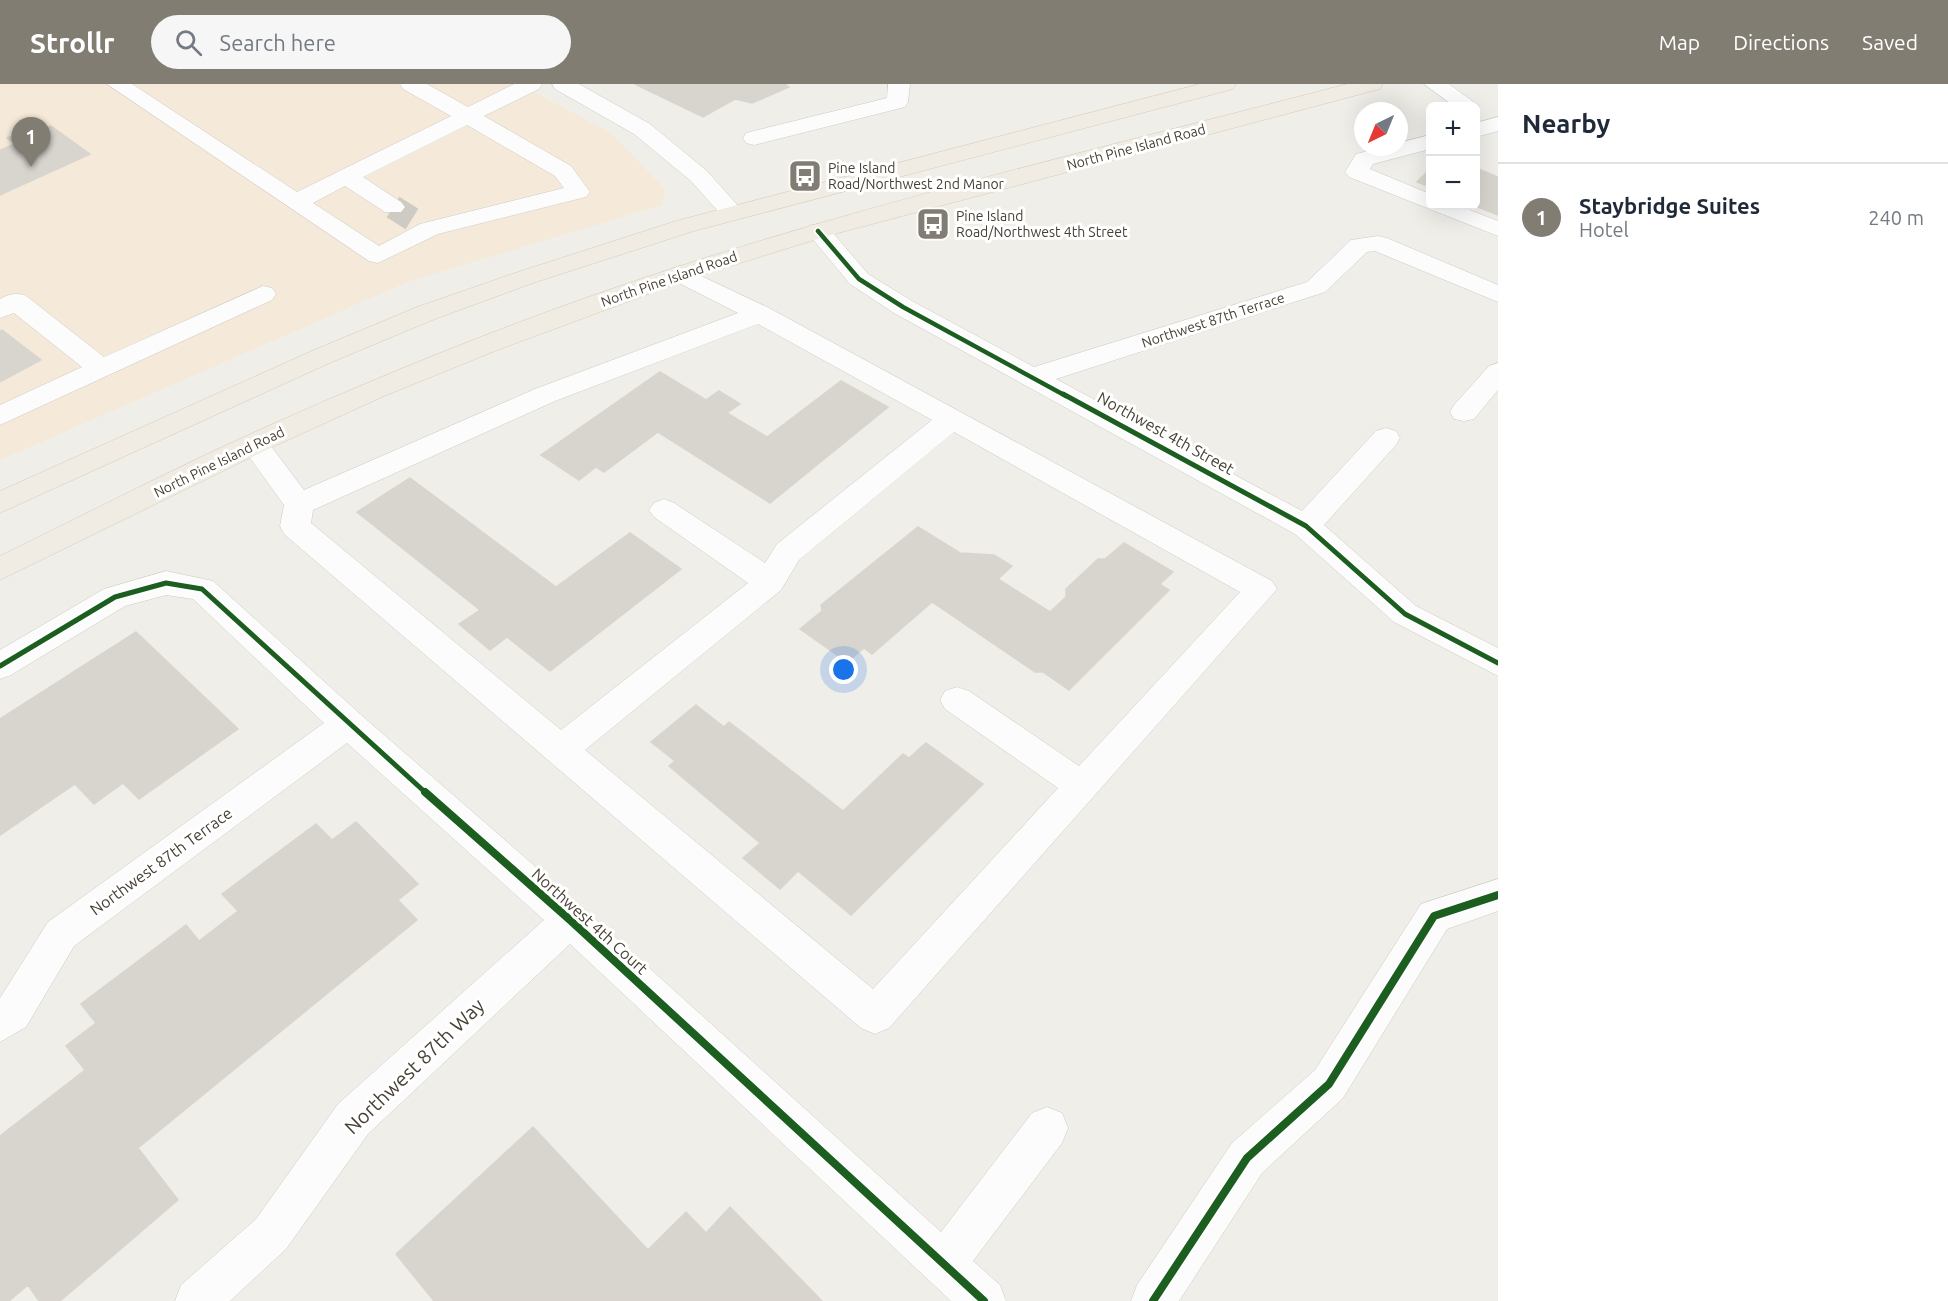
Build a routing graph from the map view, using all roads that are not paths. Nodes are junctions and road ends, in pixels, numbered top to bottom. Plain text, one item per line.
1 (118, 84) edge
2 (411, 84) edge
3 (531, 84) edge
4 (563, 84) edge
5 (899, 84) edge
6 (1225, 84) edge
7 (1372, 84) edge
8 (1435, 84) edge
9 (1462, 102) edge
10 (467, 116) junction
11 (1093, 119) junction
12 (754, 138) dead end
13 (1426, 143) edge
14 (346, 177) junction
15 (1426, 200) edge
16 (296, 202) junction
17 (1450, 210) edge
18 (732, 213) junction
19 (411, 218) junction
20 (1498, 229) edge
21 (818, 231) junction
22 (681, 274) junction
23 (263, 294) dead end
24 (1498, 294) edge
25 (0, 310) edge
26 (760, 314) junction
27 (101, 369) junction
28 (1498, 372) edge
29 (1035, 376) junction
30 (1464, 412) dead end
31 (0, 416) edge
32 (952, 419) junction
33 (1386, 438) dead end
34 (254, 444) junction
35 (0, 503) edge
36 (299, 504) junction
37 (664, 510) dead end
38 (1306, 525) junction
39 (0, 569) edge
40 (770, 582) junction
41 (1498, 663) edge
42 (0, 666) edge
43 (957, 700) dead end
44 (348, 724) junction
45 (560, 750) junction
46 (1082, 786) junction
47 (1498, 894) edge
48 (570, 920) junction
49 (0, 1023) edge
50 (1047, 1128) dead end
51 (943, 1264) junction
52 (197, 1301) edge
53 (984, 1301) edge
54 (1153, 1301) edge

1 - 16 street
2 - 10 street
3 - 10 street
4 - 18 street
5 - 12 street
6 - 11 main road
7 - 21 main road, North Pine Island Road
8 - 9 street
10 - 14 street
10 - 19 street
11 - 18 main road
11 - 21 main road
13 - 15 street
14 - 16 street
14 - 19 street
16 - 19 street
17 - 20 street
18 - 22 main road
18 - 35 main road
21 - 22 main road, North Pine Island Road
21 - 29 street, Northwest 4th Street
22 - 26 street
22 - 34 main road, North Pine Island Road
23 - 27 street
24 - 29 street, Northwest 87th Terrace
25 - 27 street
26 - 32 street
26 - 36 street
27 - 31 street
28 - 30 street
29 - 38 street, Northwest 4th Street
32 - 40 street
32 - 46 street
33 - 38 street
34 - 36 street
34 - 39 main road, North Pine Island Road
36 - 45 street
37 - 40 street
38 - 41 street, Northwest 4th Street
40 - 45 street
42 - 44 street, Northwest 4th Court
43 - 46 street
44 - 48 street, Northwest 4th Court
44 - 49 street, Northwest 87th Terrace
45 - 46 street
47 - 54 street
48 - 51 street, Northwest 4th Court
48 - 52 street, Northwest 87th Way
50 - 51 street
51 - 53 street, Northwest 4th Court

